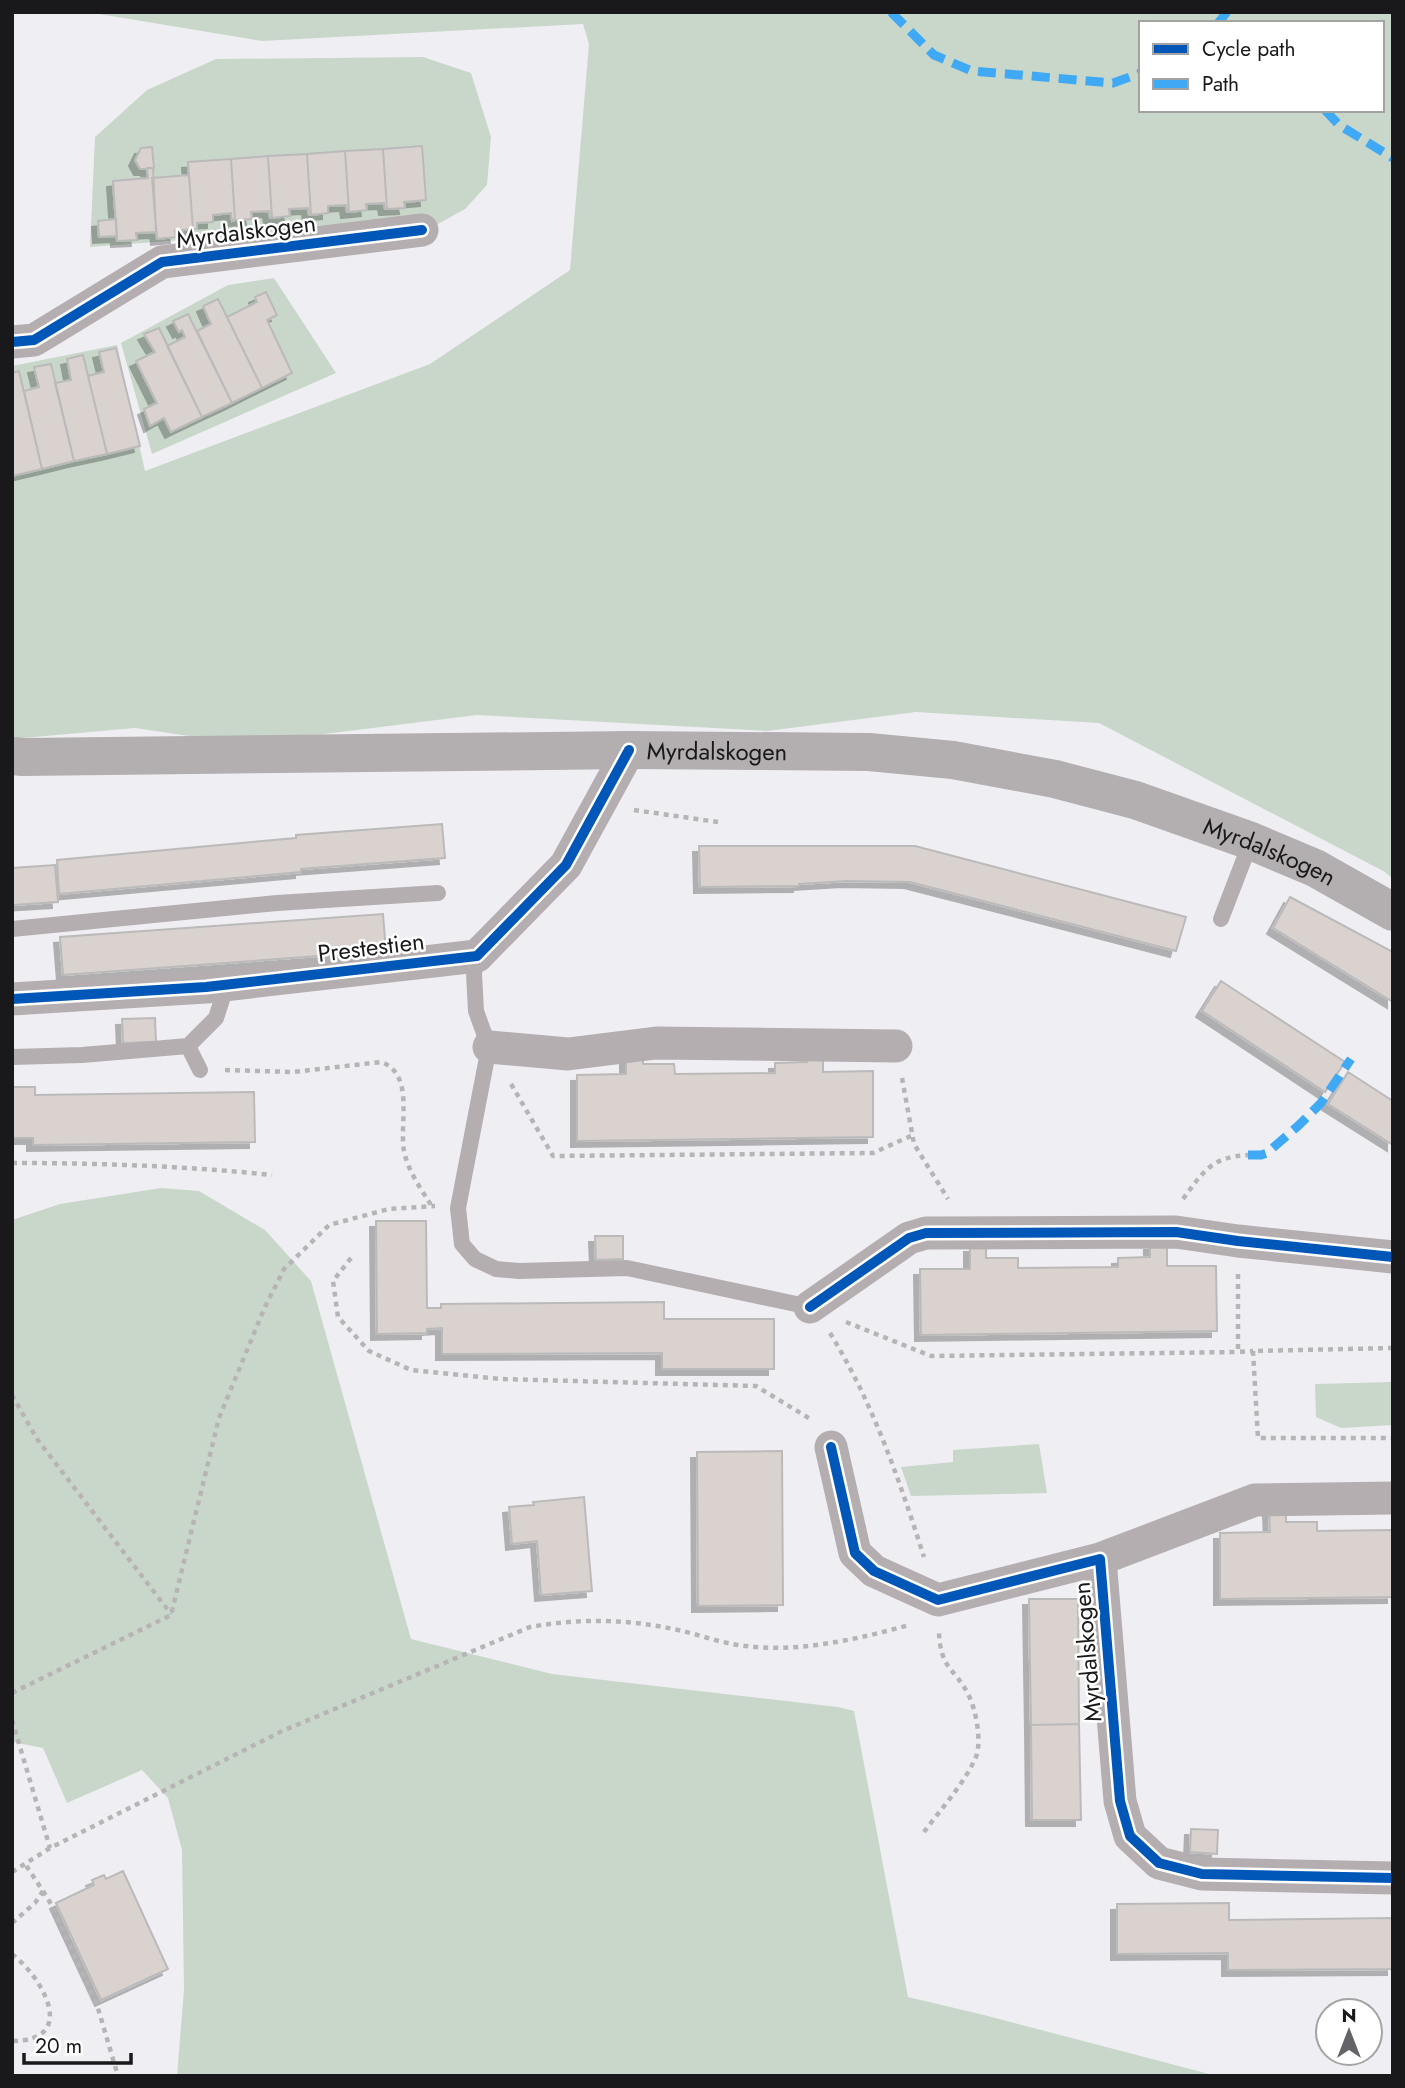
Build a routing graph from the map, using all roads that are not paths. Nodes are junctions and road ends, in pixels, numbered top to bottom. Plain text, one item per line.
1 (422, 230) dead end
2 (12, 342) edge
3 (629, 750) junction
4 (12, 756) edge
5 (1251, 841) junction
6 (438, 893) dead end
7 (1393, 912) edge
8 (1221, 919) dead end
9 (12, 929) edge
10 (477, 956) junction
11 (228, 984) junction
12 (12, 999) edge
13 (188, 1046) junction
14 (896, 1046) road end
15 (489, 1047) junction
16 (12, 1057) edge
17 (200, 1070) road end
18 (1393, 1257) edge
19 (810, 1307) joint
20 (831, 1447) road end
21 (1393, 1497) edge
22 (1100, 1559) junction
23 (1393, 1878) edge

1 - 2 street, Myrdalskogen
3 - 4 main road, Myrdalskogen
3 - 5 main road, Myrdalskogen
3 - 10 street
5 - 7 main road, Myrdalskogen
5 - 8 lane
6 - 9 lane, Prestestien
10 - 11 street, Prestestien
10 - 15 lane
11 - 12 street, Prestestien
11 - 13 lane
13 - 16 lane
13 - 17 lane
14 - 15 street
15 - 19 lane
18 - 19 street
20 - 22 street, Myrdalskogen
21 - 22 street, Myrdalskogen
22 - 23 street, Myrdalskogen

